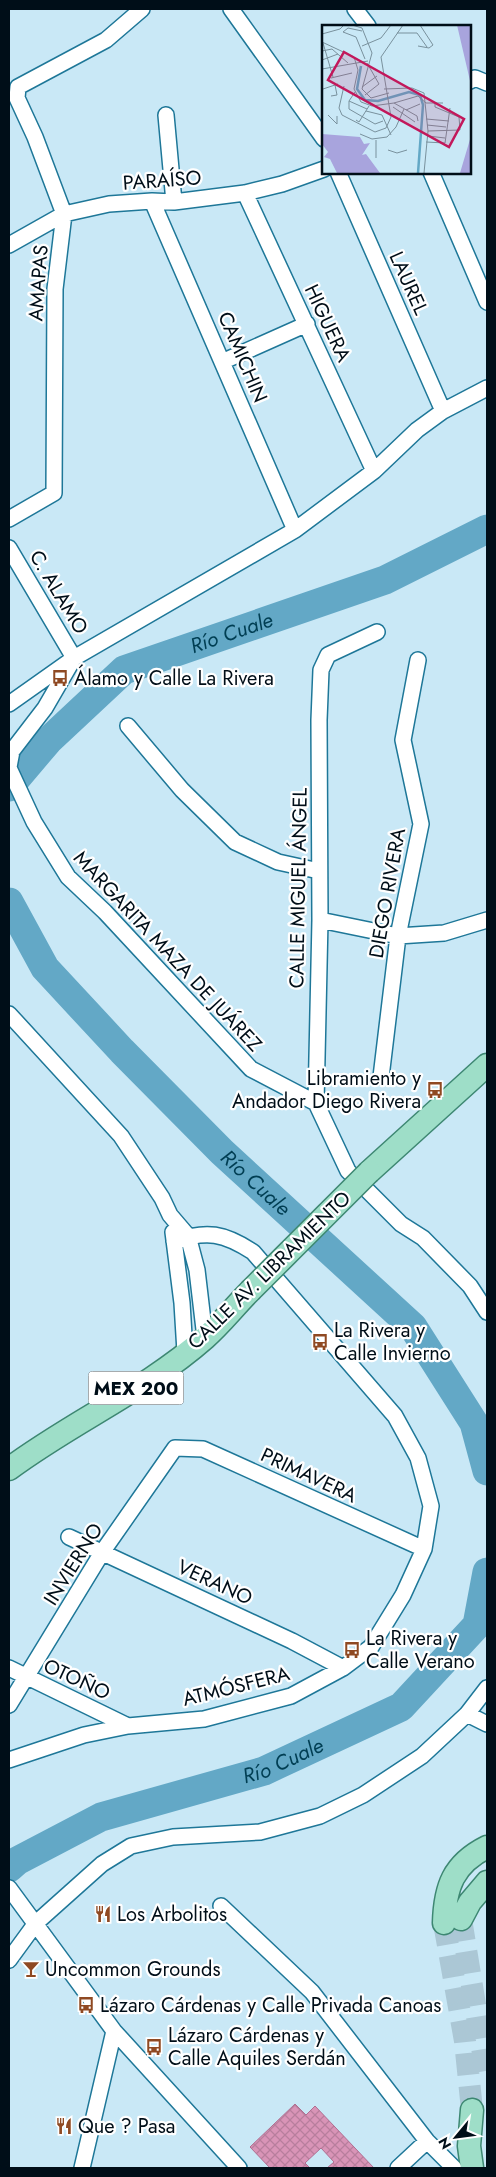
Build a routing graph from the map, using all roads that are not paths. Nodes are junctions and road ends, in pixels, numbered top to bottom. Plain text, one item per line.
1 (142, 9) edge
2 (231, 9) edge
3 (355, 9) edge
4 (367, 25) edge
5 (471, 80) edge
6 (487, 83) edge
7 (166, 115) dead end
8 (322, 136) edge
9 (322, 170) edge
10 (339, 174) edge
11 (432, 174) edge
12 (246, 193) junction
13 (152, 201) junction
14 (174, 202) junction
15 (64, 214) junction
16 (9, 245) edge
17 (487, 302) edge
18 (307, 324) junction
19 (224, 361) junction
20 (487, 388) edge
21 (443, 411) junction
22 (374, 472) junction
23 (9, 519) edge
24 (295, 530) junction
25 (9, 548) edge
26 (377, 632) dead end
27 (74, 658) junction
28 (418, 660) dead end
29 (9, 704) edge
30 (128, 726) dead end
31 (9, 767) edge
32 (319, 870) junction
33 (320, 920) junction
34 (487, 920) edge
35 (398, 936) junction
36 (9, 1014) edge
37 (486, 1068) edge
38 (380, 1077) dead end
39 (316, 1103) junction
40 (358, 1171) junction
41 (181, 1238) junction
42 (487, 1312) edge
43 (205, 1338) junction
44 (185, 1352) junction
45 (175, 1448) joint
46 (9, 1469) edge
47 (69, 1536) dead end
48 (424, 1549) junction
49 (103, 1551) junction
50 (9, 1668) edge
51 (343, 1668) junction
52 (26, 1677) junction
53 (487, 1688) edge
54 (9, 1705) edge
55 (467, 1714) junction
56 (487, 1724) edge
57 (128, 1726) junction
58 (9, 1760) edge
59 (487, 1846) edge
60 (487, 1882) edge
61 (9, 1888) edge
62 (221, 1906) dead end
63 (36, 1923) junction
64 (9, 1960) edge
65 (114, 2031) junction
66 (472, 2110) tunnel mouth
67 (428, 2141) junction
68 (82, 2168) edge
69 (239, 2168) edge
70 (398, 2168) edge
71 (454, 2168) edge
72 (472, 2168) edge

1 - 15 street, AMAPAS
2 - 8 street
3 - 4 street
5 - 6 street
7 - 14 street
9 - 12 street, PARAÍSO
10 - 21 street, LAUREL
11 - 17 street
12 - 14 street, PARAÍSO
12 - 18 street, HIGUERA
13 - 14 street, PARAÍSO
13 - 15 street, PARAÍSO
13 - 19 street, CAMICHIN
15 - 16 street, PARAÍSO
15 - 23 street, AMAPAS
18 - 19 street
18 - 22 street, HIGUERA
19 - 24 street, CAMICHIN
20 - 21 street
21 - 22 street
22 - 24 street
24 - 27 street
25 - 27 street, C. ALAMO
26 - 32 street, CALLE MIGUEL ÁNGEL
27 - 29 street
27 - 31 street, MARGARITA MAZA DE JUÁREZ
28 - 35 street, DIEGO RIVERA
30 - 32 street
31 - 39 street, MARGARITA MAZA DE JUÁREZ
32 - 33 street, CALLE MIGUEL ÁNGEL
33 - 35 street
33 - 39 street, CALLE MIGUEL ÁNGEL
34 - 35 street
35 - 38 street, DIEGO RIVERA
36 - 41 street
37 - 40 main road, CALLE AV. LIBRAMIENTO / MEX 200
39 - 40 street, CALLE MIGUEL ÁNGEL
40 - 42 street, CALLE MIGUEL ÁNGEL
40 - 43 main road, CALLE AV. LIBRAMIENTO / MEX 200, bridge
41 - 43 street
41 - 44 street
41 - 48 street, ATMÓSFERA
43 - 44 main road, CALLE AV. LIBRAMIENTO / MEX 200
44 - 46 main road, CALLE AV. LIBRAMIENTO / MEX 200
45 - 48 street, PRIMAVERA
45 - 49 street, INVIERNO
47 - 49 street, VERANO
48 - 51 street, ATMÓSFERA
49 - 51 street, VERANO
49 - 52 street, INVIERNO
50 - 52 street, OTOÑO
51 - 57 street, ATMÓSFERA
52 - 54 street, INVIERNO
52 - 57 street, OTOÑO
53 - 55 street
55 - 56 street
55 - 63 street
57 - 58 street, ATMÓSFERA
59 - 60 main road
61 - 63 street
62 - 67 street
63 - 64 street
63 - 65 street
65 - 68 street
65 - 69 street
66 - 72 main road
67 - 70 street
67 - 71 street

